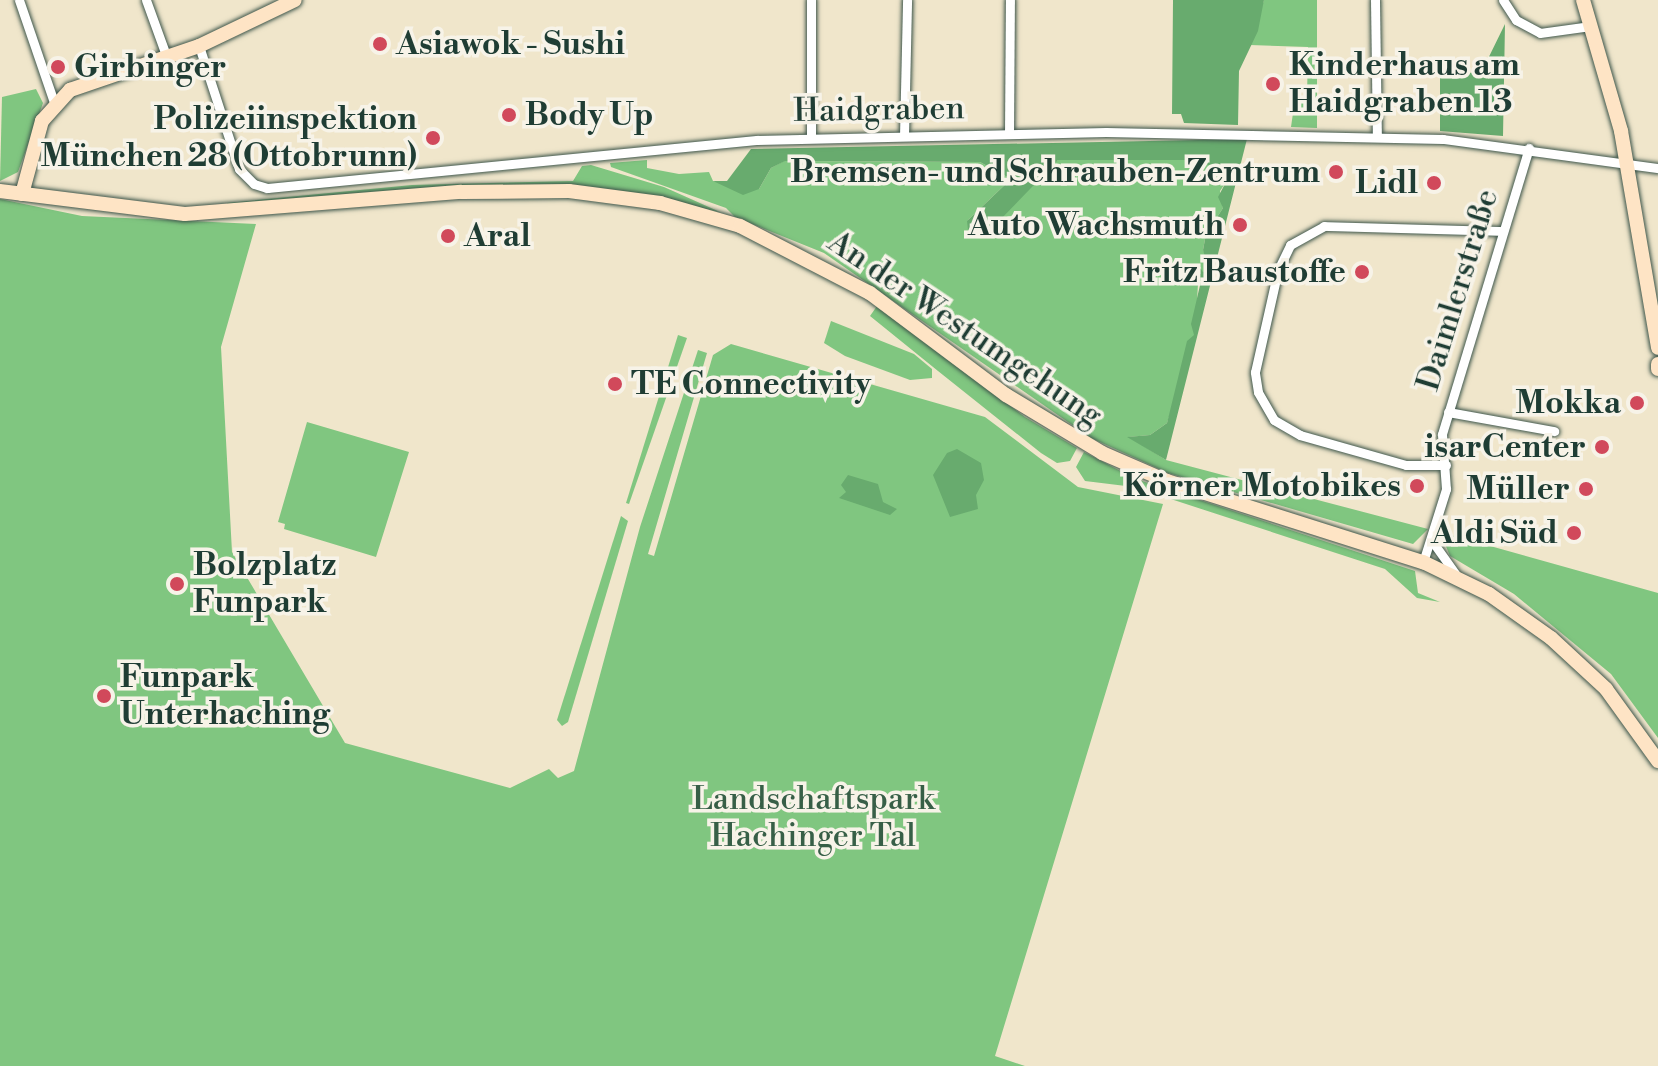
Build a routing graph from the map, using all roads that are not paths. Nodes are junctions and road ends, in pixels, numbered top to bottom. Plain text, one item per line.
1 (19, 0) edge
2 (146, 0) edge
3 (295, 0) edge
4 (811, 0) edge
5 (907, 0) edge
6 (1010, 0) edge
7 (1375, 0) edge
8 (1503, 0) edge
9 (1583, 0) edge
10 (1591, 26) junction
11 (199, 46) junction
12 (167, 58) junction
13 (54, 102) junction
14 (1009, 134) junction
15 (904, 136) junction
16 (1377, 136) junction
17 (811, 137) junction
18 (1529, 148) junction
19 (1628, 164) junction
20 (1658, 168) edge
21 (0, 191) edge
22 (22, 194) junction
23 (1503, 231) junction
24 (1658, 348) edge
25 (1448, 412) junction
26 (1554, 431) dead end
27 (1446, 465) junction
28 (1432, 541) junction
29 (1423, 562) junction
30 (1459, 578) junction
31 (1658, 761) edge

1 - 13 street
2 - 12 street
3 - 11 main road
4 - 17 street
5 - 15 street
6 - 14 street
7 - 16 street
8 - 10 street
9 - 10 main road
10 - 19 main road
11 - 12 main road
11 - 17 street, Haidgraben
12 - 13 main road
13 - 22 main road
14 - 15 street, Haidgraben
14 - 16 street, Haidgraben
15 - 17 street, Haidgraben
16 - 18 street, Haidgraben
18 - 19 street, Haidgraben
18 - 23 street, Daimlerstraße
19 - 20 street, Haidgraben
19 - 24 main road
21 - 22 main road, An der Westumgehung
22 - 29 main road, An der Westumgehung
23 - 25 street, Daimlerstraße
23 - 27 street
25 - 26 street
25 - 27 street, Daimlerstraße
27 - 28 street, Daimlerstraße
28 - 29 street, Daimlerstraße
28 - 30 street
29 - 30 main road, An der Westumgehung
30 - 31 main road, An der Westumgehung

